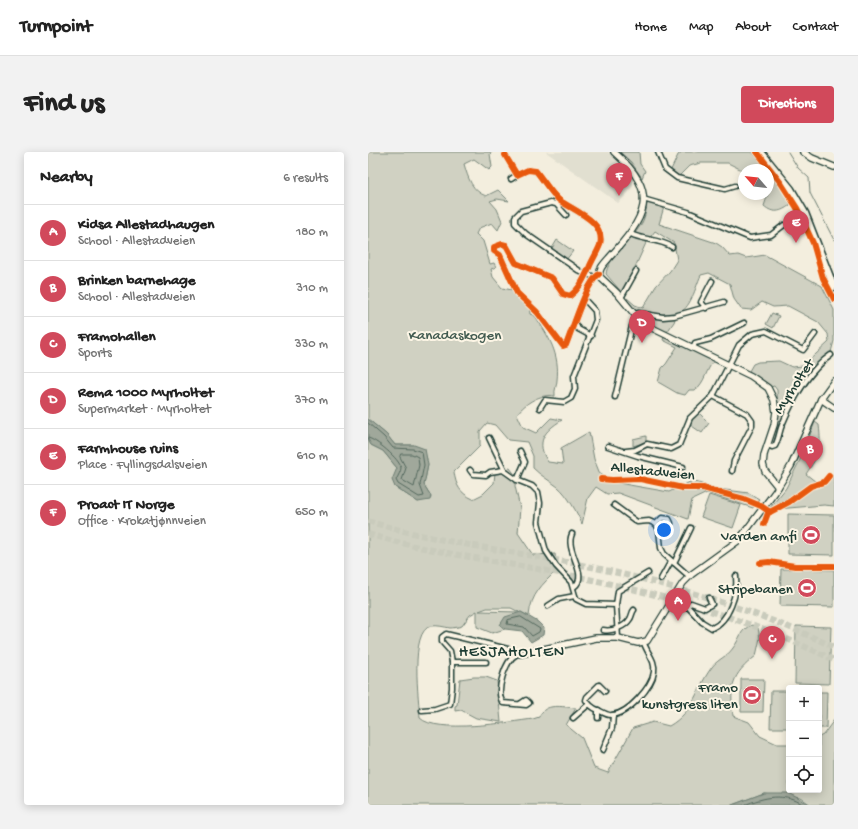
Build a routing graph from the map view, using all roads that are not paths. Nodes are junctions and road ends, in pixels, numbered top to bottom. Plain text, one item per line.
1 (614, 152) edge
2 (658, 152) edge
3 (761, 152) edge
4 (803, 152) edge
5 (505, 155) dead end
6 (834, 167) edge
7 (517, 176) junction
8 (511, 179) dead end
9 (735, 186) dead end
10 (643, 199) junction
11 (566, 215) dead end
12 (784, 225) dead end
13 (631, 234) junction
14 (672, 247) dead end
15 (636, 271) dead end
16 (586, 273) junction
17 (597, 275) junction
18 (712, 281) dead end
19 (834, 287) edge
20 (621, 298) junction
21 (584, 299) junction
22 (724, 302) dead end
23 (706, 308) junction
24 (636, 316) junction
25 (575, 322) junction
26 (744, 323) dead end
27 (815, 334) dead end
28 (591, 336) junction
29 (693, 348) junction
30 (831, 355) dead end
31 (727, 365) junction
32 (834, 381) edge
33 (713, 396) junction
34 (615, 397) dead end
35 (821, 399) junction
36 (540, 408) dead end
37 (834, 408) edge
38 (489, 438) dead end
39 (767, 445) junction
40 (608, 448) dead end
41 (520, 451) dead end
42 (626, 452) junction
43 (683, 466) dead end
44 (470, 470) dead end
45 (505, 471) junction
46 (732, 471) dead end
47 (766, 472) junction
48 (517, 480) junction
49 (783, 480) junction
50 (777, 490) junction
51 (614, 505) dead end
52 (656, 524) junction
53 (691, 528) dead end
54 (665, 530) dead end
55 (572, 534) dead end
56 (673, 562) junction
57 (648, 573) dead end
58 (689, 576) junction
59 (736, 576) dead end
60 (661, 579) dead end
61 (574, 587) junction
62 (575, 596) junction
63 (709, 598) dead end
64 (672, 600) junction
65 (616, 605) junction
66 (548, 606) dead end
67 (686, 607) junction
68 (634, 610) dead end
69 (618, 628) junction
70 (603, 630) dead end
71 (618, 638) junction
72 (644, 642) junction
73 (513, 651) junction
74 (452, 662) junction
75 (486, 662) dead end
76 (605, 691) dead end
77 (520, 704) dead end
78 (588, 704) junction
79 (422, 710) dead end
80 (598, 710) junction
81 (613, 715) junction
82 (573, 718) dead end
83 (598, 718) dead end
84 (603, 750) dead end

1 - 10 main road
2 - 9 street
3 - 19 main road
4 - 6 main road
5 - 7 street
7 - 8 street
7 - 16 street
10 - 12 street
10 - 13 main road
11 - 16 street
13 - 14 street
13 - 17 main road
15 - 20 street
16 - 17 street
16 - 25 street
17 - 20 main road, Myrholtet
17 - 21 street
18 - 23 street
20 - 24 main road, Myrholtet
21 - 25 street
21 - 28 street
22 - 23 street
23 - 24 street
24 - 29 main road, Myrholtet
24 - 34 street
25 - 28 street
26 - 29 street
27 - 31 street, Myrholtet
28 - 36 street
29 - 31 main road, Myrholtet
30 - 39 street, Myrholtet
31 - 33 street
31 - 39 main road, Myrholtet
32 - 35 main road
33 - 42 street
33 - 46 street
35 - 37 main road
35 - 49 main road
38 - 45 street
39 - 47 main road, Myrholtet
40 - 42 street
41 - 48 street
42 - 43 street
44 - 45 street
45 - 48 street
47 - 49 main road
47 - 50 main road
48 - 61 street
49 - 50 main road
50 - 58 main road
51 - 52 street
52 - 54 street
52 - 56 street
53 - 56 street
55 - 61 street
56 - 58 street
56 - 60 street
57 - 65 street
58 - 64 main road
59 - 67 street
61 - 62 street
62 - 65 street
62 - 66 street
63 - 67 street
64 - 67 street
64 - 72 main road
65 - 69 street
68 - 69 street
69 - 70 street
69 - 71 street
71 - 72 main road
71 - 73 main road
72 - 81 street
73 - 74 street
73 - 77 street
74 - 75 street
74 - 79 street
76 - 78 street
78 - 80 street
78 - 82 street
80 - 81 street
80 - 83 street
81 - 84 street

